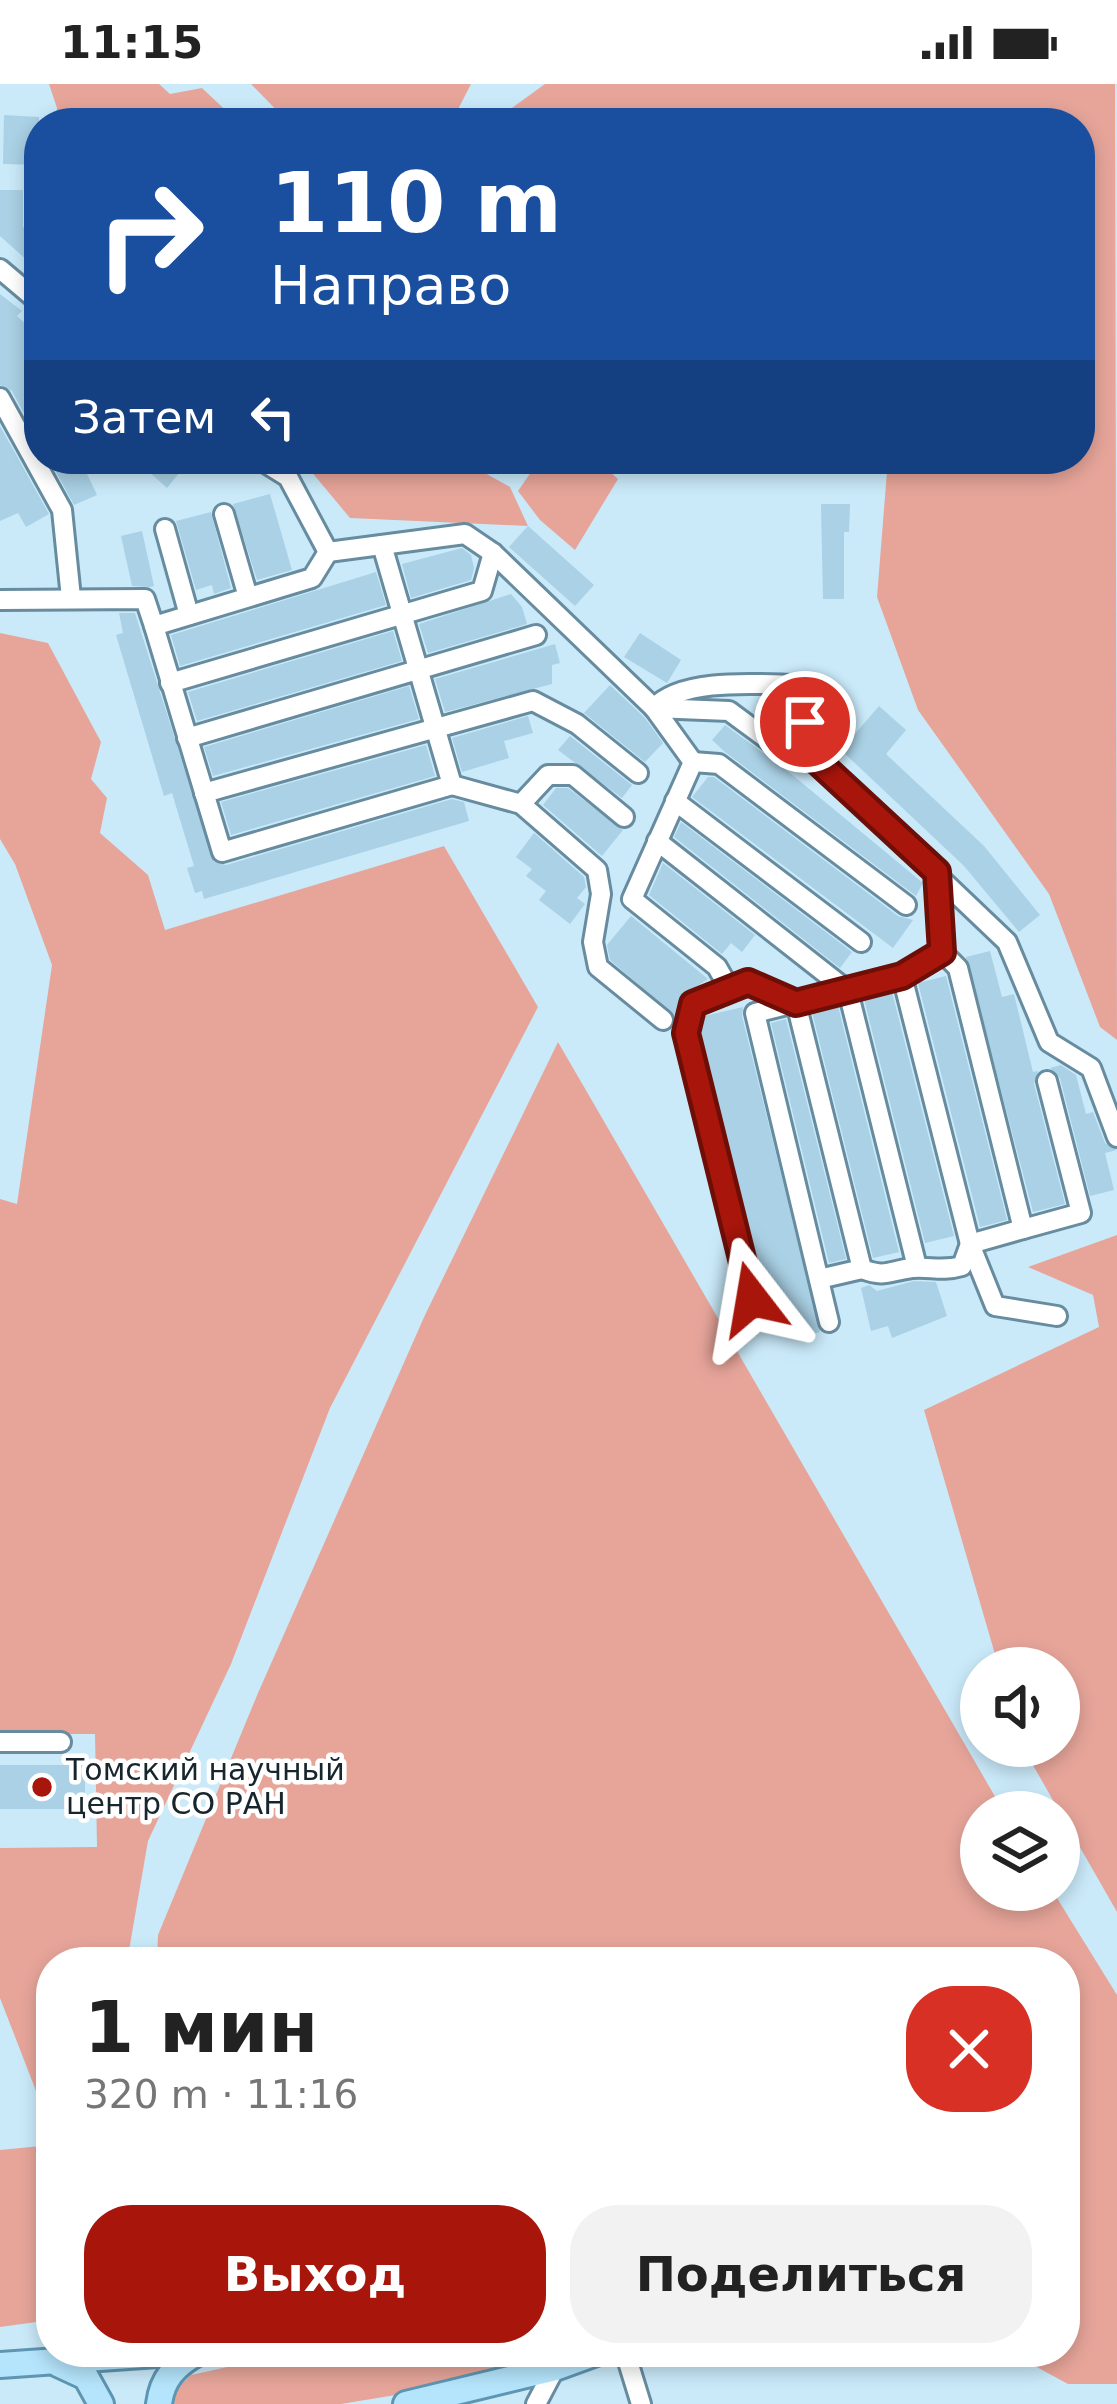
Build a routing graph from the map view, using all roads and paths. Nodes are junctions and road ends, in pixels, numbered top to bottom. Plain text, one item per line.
1 (0, 269) edge
2 (24, 289) edge
3 (0, 398) edge
4 (24, 441) edge
5 (42, 474) edge
6 (283, 474) edge
7 (224, 514) dead end
8 (165, 529) dead end
9 (382, 545) junction
10 (328, 552) junction
11 (493, 553) junction
12 (2, 596) edge
13 (248, 597) junction
14 (71, 598) junction
15 (401, 613) junction
16 (189, 616) junction
17 (154, 626) junction
18 (536, 635) dead end
19 (418, 670) junction
20 (170, 683) junction
21 (654, 708) junction
22 (435, 727) junction
23 (187, 738) junction
24 (790, 756) dead end
25 (693, 762) junction
26 (638, 773) dead end
27 (452, 785) junction
28 (204, 793) junction
29 (675, 801) junction
30 (521, 804) junction
31 (625, 817) dead end
32 (657, 841) junction
33 (937, 872) junction
34 (906, 905) dead end
35 (861, 942) dead end
36 (942, 952) junction
37 (902, 976) junction
38 (729, 988) junction
39 (848, 991) junction
40 (796, 1003) junction
41 (663, 1021) dead end
42 (1047, 1081) dead end
43 (1117, 1137) edge
44 (1023, 1229) junction
45 (970, 1244) junction
46 (917, 1267) junction
47 (862, 1269) junction
48 (819, 1279) junction
49 (752, 1299) dead end
50 (1057, 1316) dead end
51 (829, 1322) dead end
52 (0, 1742) edge
53 (61, 1742) dead end
54 (36, 2364) edge
55 (0, 2365) edge
56 (64, 2367) edge
57 (179, 2367) edge
58 (630, 2367) edge
59 (555, 2368) joint
60 (101, 2404) edge
61 (159, 2404) edge
62 (406, 2404) edge
63 (536, 2404) edge
64 (641, 2404) edge

1 - 2 street
3 - 4 street
5 - 14 street
6 - 10 street
7 - 13 street
8 - 16 street
9 - 10 street
9 - 11 street
9 - 15 street
10 - 13 street
11 - 15 street
11 - 21 street
12 - 14 street
13 - 16 street
14 - 17 street
15 - 19 street
15 - 20 street
16 - 17 street
17 - 20 street
18 - 19 street
19 - 22 street
19 - 23 street
20 - 23 street
21 - 24 street
21 - 25 street
21 - 33 street
22 - 26 street
22 - 27 street
22 - 28 street
23 - 28 street
25 - 29 street
25 - 34 street
27 - 28 street
27 - 30 street
29 - 32 street
29 - 35 street
30 - 31 street
30 - 41 street
32 - 38 street
32 - 39 street
33 - 36 street
33 - 43 street
36 - 37 street
36 - 44 street
37 - 39 street
37 - 45 street
38 - 40 street
38 - 49 street
39 - 40 street
39 - 46 street
40 - 47 street
40 - 48 street
42 - 44 street
44 - 45 street
45 - 46 street
45 - 50 street
46 - 47 street
47 - 48 street
48 - 51 street
52 - 53 street
54 - 55 main road
56 - 60 main road
57 - 61 main road
58 - 64 street
59 - 62 main road
59 - 63 street

